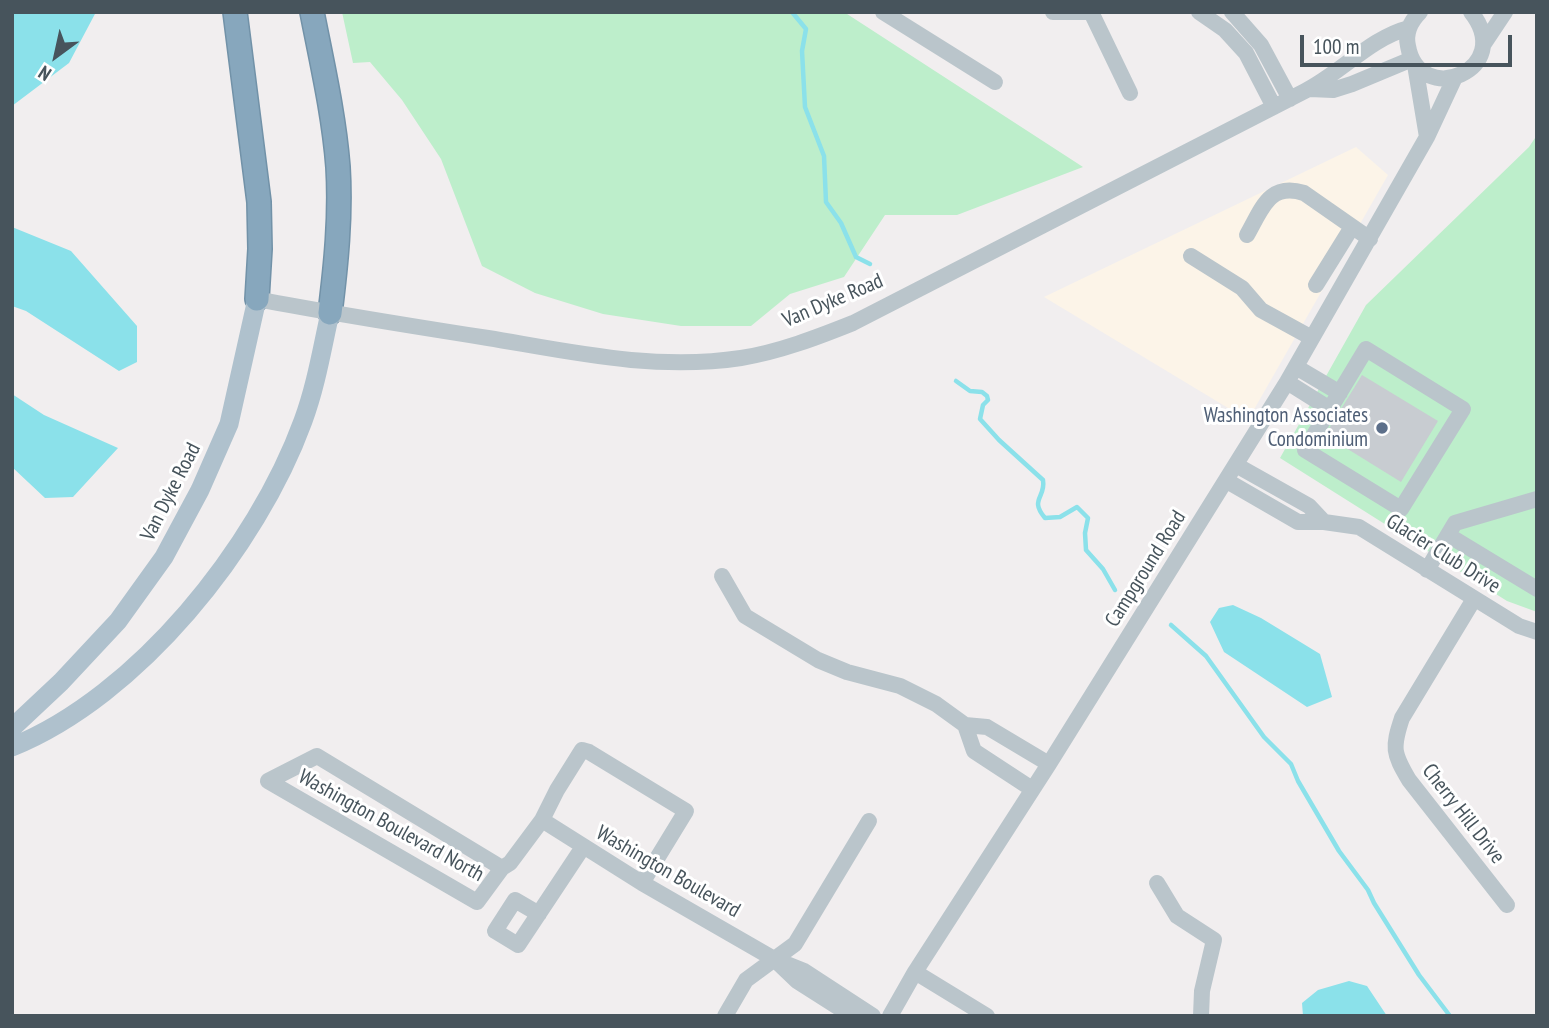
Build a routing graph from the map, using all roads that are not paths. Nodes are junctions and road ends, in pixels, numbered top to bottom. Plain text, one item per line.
1 (235, 12) edge
2 (312, 12) edge
3 (883, 12) edge
4 (1053, 12) edge
5 (1089, 12) edge
6 (1199, 12) edge
7 (1232, 12) edge
8 (1420, 12) edge
9 (1471, 12) edge
10 (1505, 12) edge
11 (1409, 28) junction
12 (1483, 46) junction
13 (1414, 62) junction
14 (1455, 77) junction
15 (995, 82) dead end
16 (1310, 89) junction
17 (1130, 93) dead end
18 (1290, 99) junction
19 (1274, 107) junction
20 (1427, 137) junction
21 (1352, 227) junction
22 (1247, 235) dead end
23 (1370, 239) junction
24 (1191, 256) dead end
25 (1316, 285) dead end
26 (257, 299) junction
27 (330, 313) junction
28 (1312, 338) junction
29 (1296, 367) junction
30 (1287, 382) junction
31 (1340, 393) junction
32 (1330, 409) junction
33 (1236, 465) junction
34 (1227, 481) junction
35 (1278, 489) junction
36 (1537, 499) edge
37 (1268, 504) junction
38 (1324, 522) junction
39 (1448, 535) junction
40 (1427, 570) junction
41 (722, 576) dead end
42 (1537, 589) edge
43 (1474, 599) junction
44 (1537, 632) edge
45 (965, 725) junction
46 (12, 728) edge
47 (12, 747) edge
48 (1049, 764) junction
49 (1032, 789) junction
50 (542, 820) junction
51 (869, 821) dead end
52 (583, 847) junction
53 (502, 867) junction
54 (642, 883) junction
55 (1157, 883) dead end
56 (1507, 905) dead end
57 (539, 914) dead end
58 (774, 959) junction
59 (915, 972) junction
60 (724, 1016) edge
61 (852, 1016) edge
62 (873, 1016) edge
63 (890, 1016) edge
64 (987, 1016) edge
65 (1201, 1016) edge

1 - 26 highway
2 - 27 highway
3 - 15 street
4 - 5 street
5 - 17 street
6 - 19 street
7 - 18 street
8 - 11 street
9 - 12 street
10 - 12 street
11 - 13 street
11 - 16 street, Van Dyke Road
12 - 14 street
13 - 14 street
13 - 16 street, Van Dyke Road
13 - 20 street
14 - 20 street, Campground Road
16 - 18 street, Van Dyke Road
18 - 19 street, Van Dyke Road
19 - 27 street, Van Dyke Road
20 - 23 street, Campground Road
21 - 22 street
21 - 23 street
21 - 25 street
23 - 28 street, Campground Road
24 - 28 street
26 - 27 street, Van Dyke Road
26 - 46 main road, Van Dyke Road
27 - 47 main road
28 - 29 street, Campground Road
29 - 30 street, Campground Road
29 - 31 street
30 - 32 street
30 - 33 street, Campground Road
31 - 32 street
31 - 32 street
33 - 34 street, Campground Road
33 - 35 street
34 - 37 street, Glacier Club Drive
34 - 48 street, Campground Road
35 - 37 street
35 - 38 street
36 - 39 street
37 - 38 street, Glacier Club Drive
38 - 40 street, Glacier Club Drive
39 - 40 street
39 - 42 street
40 - 43 street, Glacier Club Drive
41 - 45 street
43 - 44 street, Glacier Club Drive
43 - 56 street, Cherry Hill Drive
45 - 48 street
45 - 49 street
48 - 49 street, Campground Road
49 - 59 street, Campground Road
50 - 52 street, Washington Boulevard
50 - 53 street, Washington Boulevard North
50 - 54 street, Washington Boulevard North
51 - 58 street
52 - 54 street, Washington Boulevard
52 - 57 street
53 - 53 street, Washington Boulevard North
54 - 58 street, Washington Boulevard
55 - 65 street
58 - 60 street
58 - 61 street, Washington Boulevard
58 - 62 street, Washington Boulevard
59 - 63 street, Campground Road
59 - 64 street

